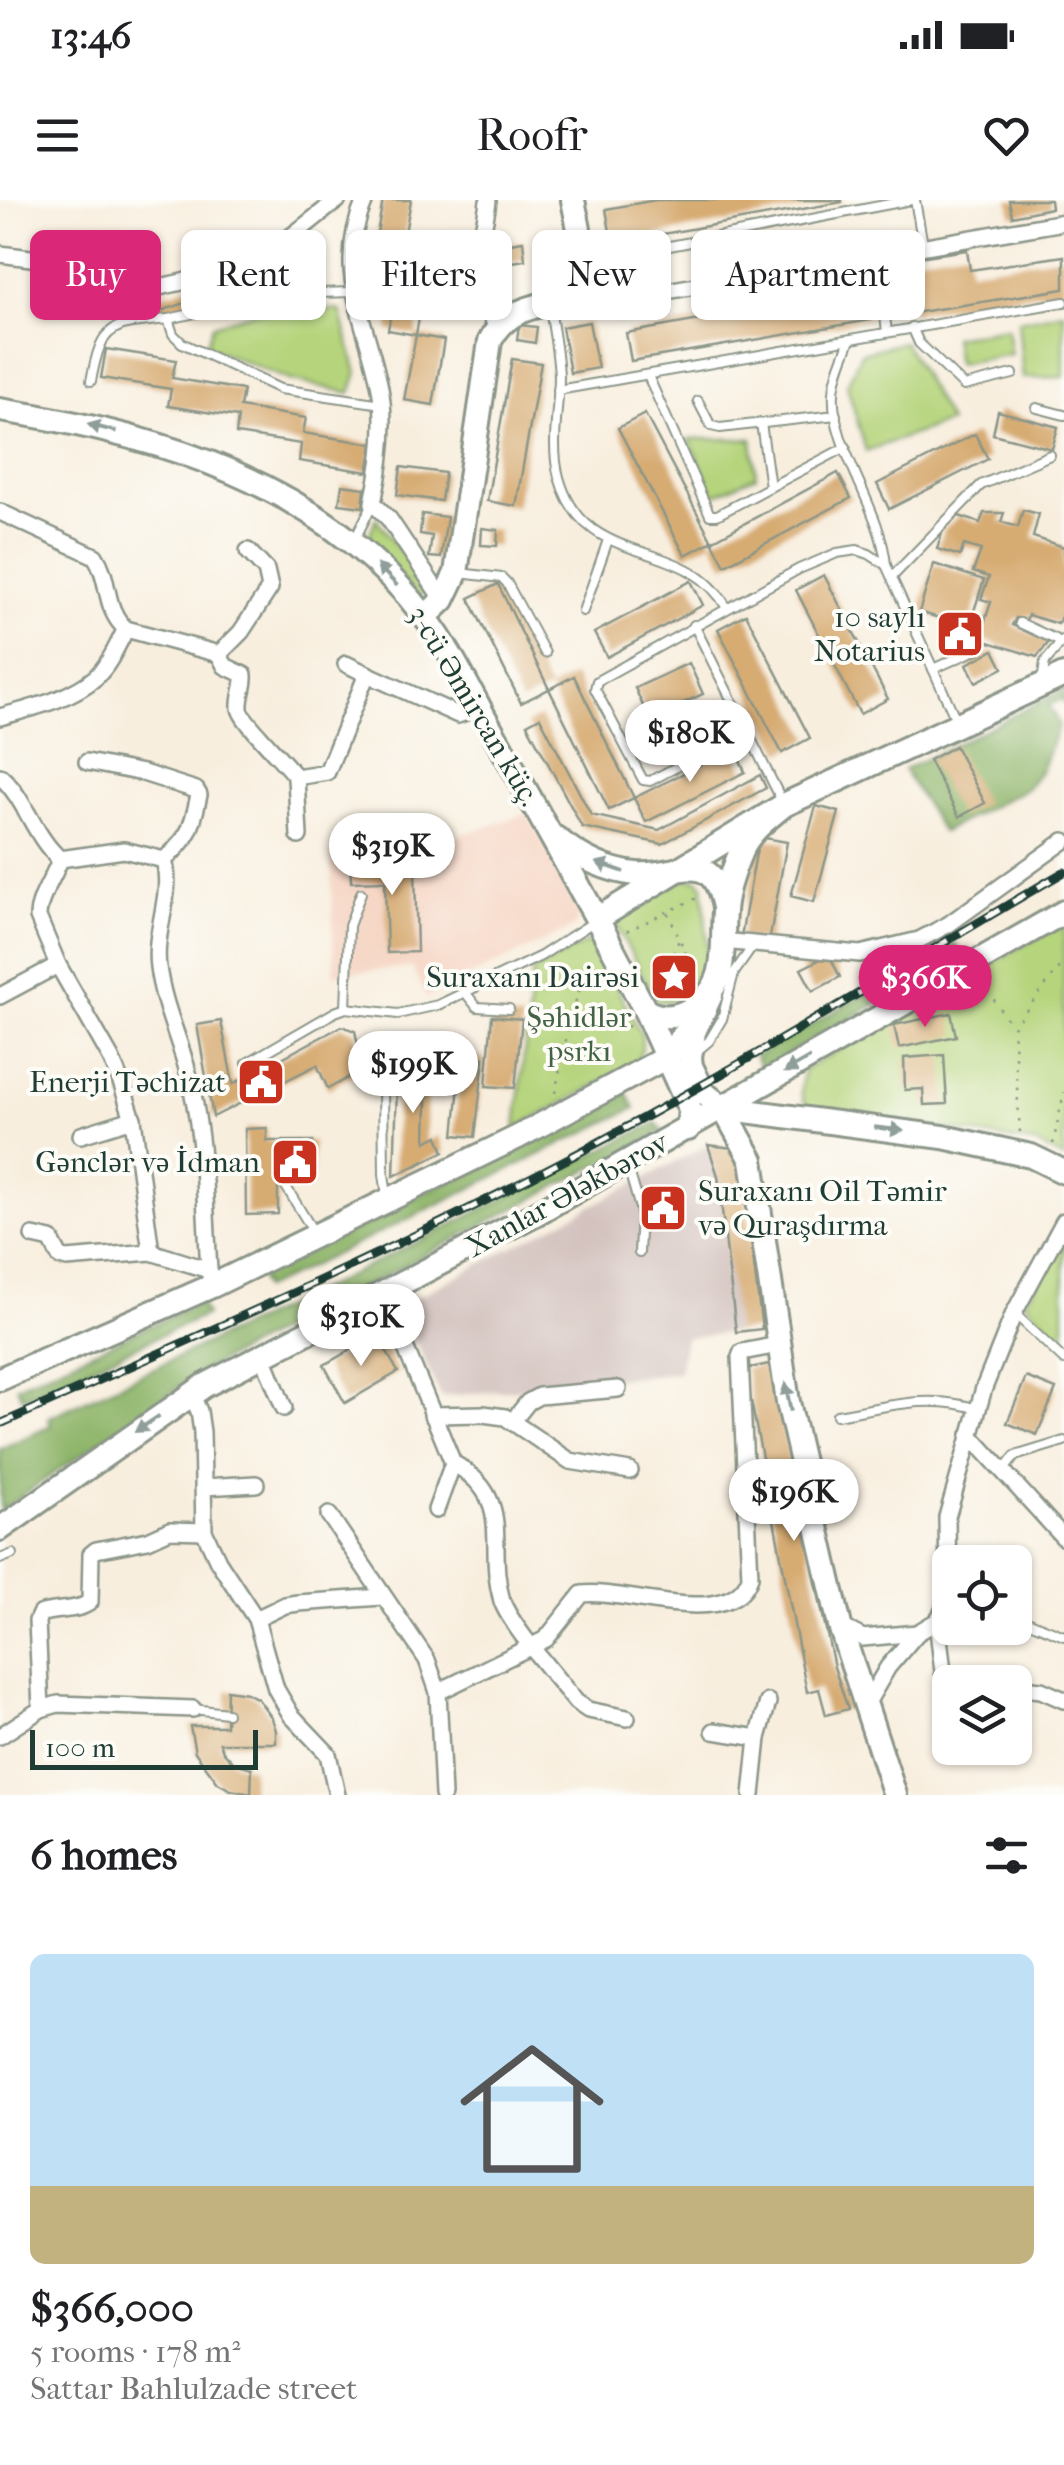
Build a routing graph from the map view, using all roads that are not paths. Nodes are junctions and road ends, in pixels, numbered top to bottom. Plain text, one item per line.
1 (338, 200) edge
2 (365, 200) edge
3 (489, 200) edge
4 (573, 200) edge
5 (913, 200) edge
6 (1064, 222) edge
7 (357, 230) edge
8 (578, 230) edge
9 (920, 230) edge
10 (671, 246) edge
11 (925, 246) edge
12 (0, 254) edge
13 (30, 258) edge
14 (161, 285) edge
15 (346, 292) edge
16 (1064, 302) edge
17 (532, 308) edge
18 (168, 319) junction
19 (130, 320) edge
20 (360, 320) edge
21 (552, 320) edge
22 (885, 320) edge
23 (131, 323) junction
24 (497, 326) junction
25 (912, 327) junction
26 (887, 331) junction
27 (850, 340) junction
28 (1013, 374) dead end
29 (648, 376) junction
30 (91, 381) dead end
31 (558, 390) junction
32 (698, 402) dead end
33 (382, 404) junction
34 (1036, 408) dead end
35 (0, 410) edge
36 (836, 414) junction
37 (1064, 414) edge
38 (761, 423) junction
39 (846, 447) junction
40 (1050, 455) dead end
41 (770, 488) junction
42 (373, 503) junction
43 (0, 512) edge
44 (608, 540) junction
45 (353, 542) junction
46 (248, 551) dead end
47 (886, 565) junction
48 (456, 573) junction
49 (892, 577) junction
50 (442, 600) junction
51 (727, 608) junction
52 (583, 611) dead end
53 (425, 617) junction
54 (1020, 623) dead end
55 (694, 625) junction
56 (126, 629) junction
57 (1063, 641) edge
58 (980, 648) dead end
59 (219, 654) junction
60 (545, 654) dead end
61 (346, 664) dead end
62 (934, 668) junction
63 (367, 674) junction
64 (1054, 680) edge
65 (479, 708) junction
66 (0, 717) edge
67 (958, 726) junction
68 (746, 730) junction
69 (86, 762) dead end
70 (0, 776) edge
71 (296, 778) junction
72 (784, 806) junction
73 (550, 834) junction
74 (299, 836) dead end
75 (1064, 841) edge
76 (60, 859) junction
77 (164, 860) junction
78 (676, 868) junction
79 (362, 894) dead end
80 (724, 907) junction
81 (1064, 912) edge
82 (597, 919) junction
83 (722, 941) junction
84 (752, 946) junction
85 (58, 965) junction
86 (707, 980) junction
87 (464, 992) junction
88 (0, 996) edge
89 (642, 1004) junction
90 (346, 1008) junction
91 (510, 1009) dead end
92 (664, 1058) junction
93 (690, 1058) junction
94 (247, 1063) dead end
95 (383, 1086) dead end
96 (723, 1108) junction
97 (133, 1119) junction
98 (688, 1128) junction
99 (81, 1135) dead end
100 (627, 1163) junction
101 (1064, 1172) edge
102 (286, 1185) dead end
103 (388, 1200) junction
104 (1064, 1222) edge
105 (316, 1235) junction
106 (33, 1236) dead end
107 (151, 1252) junction
108 (639, 1253) dead end
109 (211, 1278) junction
110 (383, 1293) junction
111 (1014, 1312) junction
112 (778, 1345) junction
113 (262, 1354) junction
114 (1064, 1360) edge
115 (0, 1380) edge
116 (618, 1388) dead end
117 (191, 1394) junction
118 (284, 1408) dead end
119 (977, 1409) junction
120 (432, 1415) junction
121 (837, 1416) dead end
122 (512, 1422) junction
123 (970, 1435) junction
124 (1064, 1441) edge
125 (453, 1463) junction
126 (1004, 1470) junction
127 (630, 1472) dead end
128 (256, 1484) dead end
129 (204, 1487) junction
130 (436, 1510) dead end
131 (329, 1515) dead end
132 (0, 1528) edge
133 (204, 1531) junction
134 (1064, 1538) edge
135 (947, 1545) edge
136 (14, 1554) dead end
137 (0, 1560) edge
138 (382, 1597) junction
139 (256, 1620) junction
140 (1032, 1623) edge
141 (932, 1625) edge
142 (840, 1626) junction
143 (917, 1633) junction
144 (1064, 1636) edge
145 (533, 1647) junction
146 (1032, 1689) edge
147 (438, 1692) junction
148 (1064, 1700) edge
149 (768, 1702) dead end
150 (864, 1708) junction
151 (41, 1709) junction
152 (193, 1709) joint
153 (227, 1713) dead end
154 (627, 1718) dead end
155 (714, 1731) dead end
156 (0, 1736) edge
157 (758, 1738) junction
158 (337, 1795) edge
159 (443, 1795) edge
160 (752, 1795) edge
161 (895, 1795) edge

1 - 14 street
2 - 7 street
3 - 24 street
4 - 8 main road
5 - 9 lane
5 - 10 lane
6 - 11 street
12 - 13 street
15 - 18 lane
16 - 25 lane
17 - 24 main road
18 - 23 lane
18 - 33 lane
19 - 23 lane
20 - 33 street
21 - 31 lane
22 - 26 lane
23 - 30 lane
24 - 48 main road
25 - 26 lane
25 - 28 lane
26 - 27 lane
27 - 29 lane
27 - 36 lane
29 - 31 lane
29 - 41 lane
31 - 44 lane
32 - 38 lane
33 - 42 street
34 - 37 lane
45 -> 35 main road, 3-cü Əmircan küç.
36 - 38 lane
36 - 39 lane
38 - 41 lane
39 - 41 lane
39 - 47 lane
40 - 49 lane
42 - 45 lane
42 - 50 street
43 - 56 street
44 - 51 lane
44 - 52 lane
53 -> 45 main road, 3-cü Əmircan küç.
46 - 59 street
47 - 49 lane
47 - 51 lane
48 - 50 main road
48 - 60 lane
49 - 62 lane
50 - 53 main road
51 - 55 lane
53 - 65 main road, 3-cü Əmircan küç.
54 - 57 lane
55 - 68 lane
55 - 68 lane
56 - 59 street
56 - 66 street
57 - 64 lane
58 - 62 lane
59 - 71 street
61 - 63 street
62 - 67 lane
63 - 65 street
63 - 71 street
64 - 67 main road
65 - 73 main road, 3-cü Əmircan küç.
67 - 72 main road
68 - 72 lane
69 - 77 street
70 - 76 street
71 - 74 street
72 - 78 main road
72 - 80 main road
78 -> 73 main road, 3-cü Əmircan küç.
73 - 82 main road
75 - 84 street
76 - 77 street
76 - 85 street
77 - 109 street
78 - 80 main road
78 - 82 main road
79 - 90 lane
80 - 83 main road
81 -> 96 main road, Xanlar Ələkbərov
82 - 87 lane
82 - 89 main road
83 - 84 street
83 - 86 main road
84 - 93 lane
85 - 88 street
85 - 97 street
86 - 89 main road
86 - 92 main road
86 - 93 main road
87 - 90 lane
87 - 91 lane
89 - 92 main road
90 - 94 lane
92 - 98 main road
92 - 103 main road
93 - 96 main road
95 - 103 lane
96 - 98 main road, Xanlar Ələkbərov
96 -> 101 main road
96 - 112 main road
97 - 99 street
97 - 107 street
98 - 100 main road, Xanlar Ələkbərov
100 - 108 lane
100 - 110 main road, Xanlar Ələkbərov
102 - 105 lane
103 - 105 main road
104 - 111 street
105 - 109 main road
106 - 107 street
107 - 109 street
109 - 115 main road
110 - 113 main road, Xanlar Ələkbərov
110 - 120 street
111 - 114 lane
111 - 119 street
142 -> 112 main road
112 - 145 street
113 - 117 main road, Xanlar Ələkbərov
113 - 118 street
116 - 122 street
117 - 129 street
117 -> 132 main road, Xanlar Ələkbərov
119 - 121 lane
119 - 123 street
120 - 122 street
120 - 125 street
122 - 127 street
123 - 126 street
123 - 135 street
124 - 126 lane
125 - 130 street
125 - 145 street
126 - 134 street
128 - 129 street
129 - 133 street
131 - 138 street
133 - 139 street
133 - 151 street
136 - 137 lane
138 - 139 street
138 - 147 street
139 - 158 street
140 - 144 lane
141 - 143 street
142 - 143 street
142 - 150 main road
143 - 150 street
145 - 147 street
145 - 154 street
146 - 148 street
147 - 159 street
149 - 157 street
150 - 161 main road
151 - 152 street
151 - 156 street
152 - 153 lane
155 - 157 street
157 - 160 street

